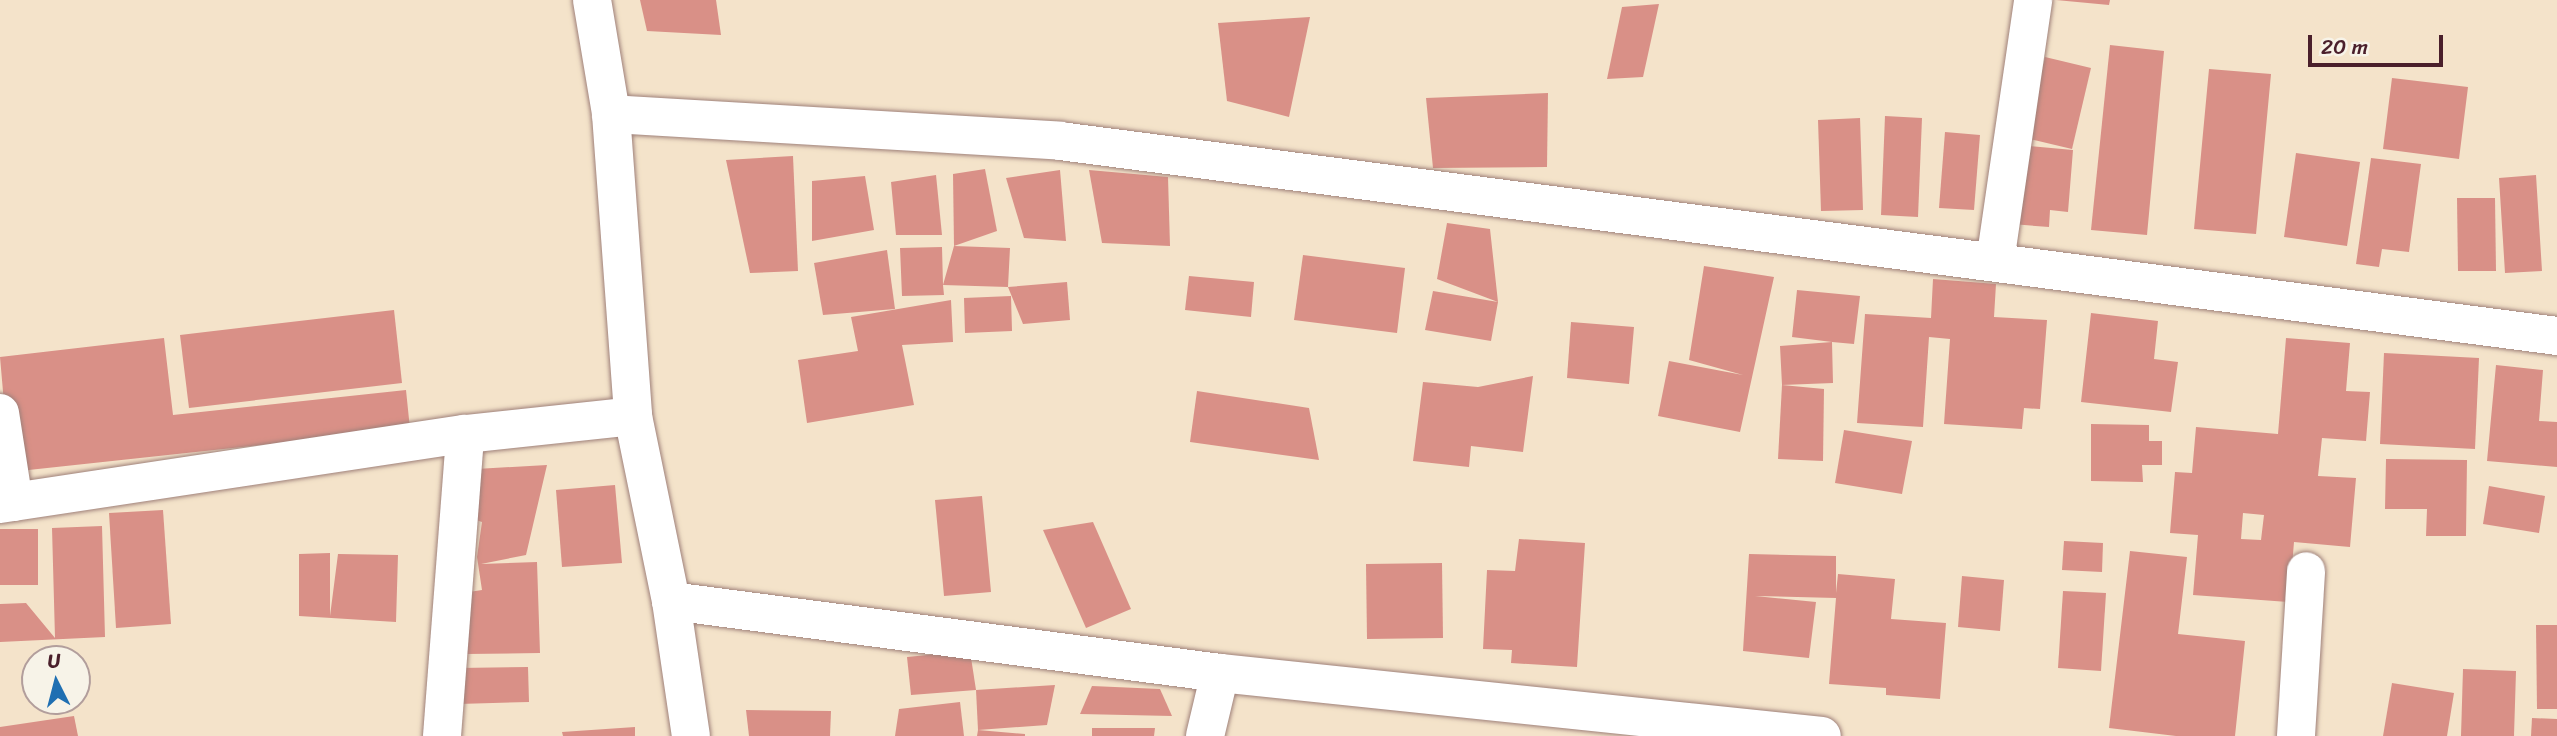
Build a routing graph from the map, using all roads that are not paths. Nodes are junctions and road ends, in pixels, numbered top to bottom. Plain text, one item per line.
1 (592, 0) edge
2 (2033, 0) edge
3 (611, 114) junction
4 (1995, 262) junction
5 (2557, 336) edge
6 (0, 413) edge
7 (633, 416) junction
8 (466, 434) junction
9 (7, 503) edge
10 (2306, 571) dead end
11 (671, 601) junction
12 (1220, 673) junction
13 (1682, 728) edge
14 (442, 736) edge
15 (691, 736) edge
16 (1205, 736) edge
17 (1822, 736) edge
18 (2296, 736) edge

1 - 3 street
2 - 4 street
3 - 4 street
3 - 7 street
4 - 5 street
6 - 9 street
7 - 8 street
7 - 11 street
8 - 9 street
8 - 14 street
10 - 18 street
11 - 12 street
11 - 15 street
12 - 13 street
12 - 16 street
13 - 17 street

